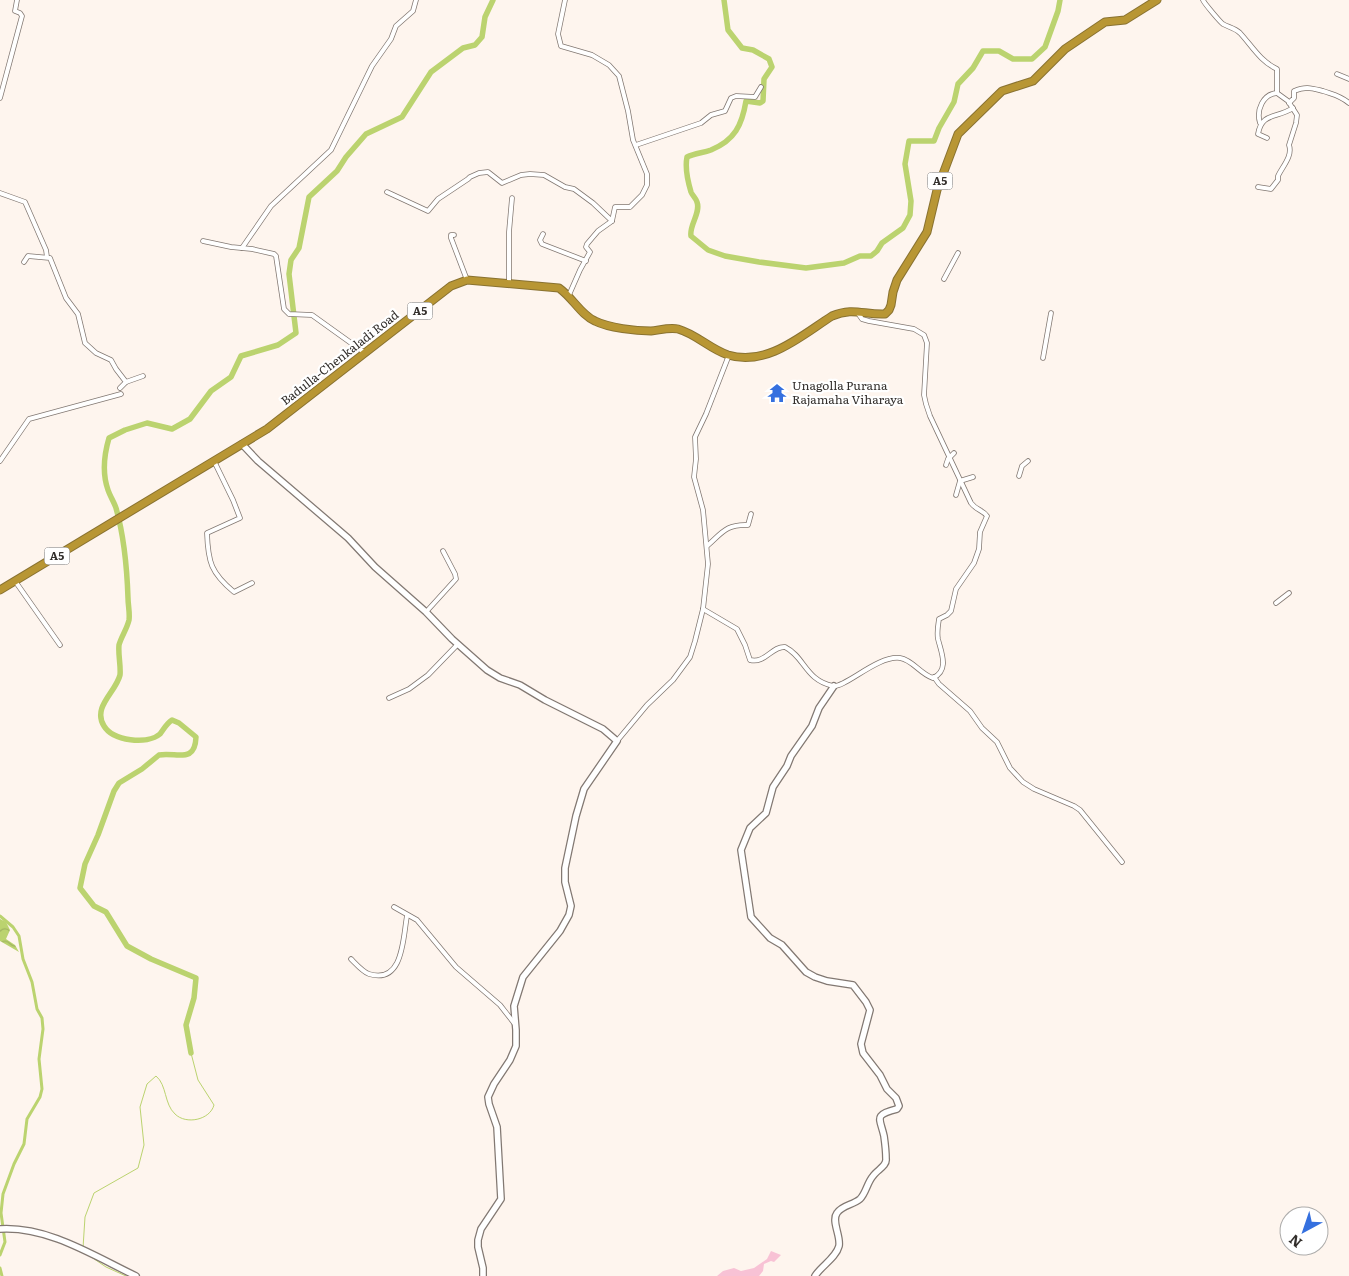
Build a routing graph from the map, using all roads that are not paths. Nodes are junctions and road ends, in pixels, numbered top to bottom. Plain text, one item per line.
1 (16, 0) edge
2 (416, 0) edge
3 (565, 0) edge
4 (1157, 0) edge
5 (1203, 0) edge
6 (1337, 74) dead end
7 (1349, 79) edge
8 (762, 87) dead end
9 (1277, 93) junction
10 (0, 98) edge
11 (1349, 103) edge
12 (1289, 104) junction
13 (1293, 108) junction
14 (1260, 123) junction
15 (1267, 138) dead end
16 (636, 146) junction
17 (1258, 187) dead end
18 (386, 192) dead end
19 (0, 194) edge
20 (512, 198) dead end
21 (612, 220) junction
22 (543, 234) dead end
23 (454, 235) dead end
24 (203, 241) dead end
25 (242, 248) junction
26 (958, 253) dead end
27 (47, 257) junction
28 (586, 261) junction
29 (24, 262) dead end
30 (944, 279) dead end
31 (467, 280) junction
32 (509, 284) junction
33 (570, 295) junction
34 (856, 310) junction
35 (1051, 313) dead end
36 (365, 354) junction
37 (728, 355) junction
38 (1043, 358) dead end
39 (143, 376) dead end
40 (126, 382) junction
41 (120, 388) dead end
42 (121, 394) dead end
43 (242, 444) junction
44 (954, 452) dead end
45 (950, 457) junction
46 (0, 461) edge
47 (214, 461) junction
48 (1028, 461) dead end
49 (946, 465) dead end
50 (1019, 476) dead end
51 (973, 477) dead end
52 (960, 482) junction
53 (956, 495) dead end
54 (752, 514) dead end
55 (707, 546) junction
56 (443, 551) dead end
57 (15, 581) junction
58 (252, 583) dead end
59 (0, 589) edge
60 (1290, 593) dead end
61 (1276, 603) dead end
62 (703, 609) junction
63 (426, 612) junction
64 (458, 644) junction
65 (60, 645) dead end
66 (934, 677) junction
67 (834, 686) junction
68 (389, 698) dead end
69 (617, 741) junction
70 (1122, 862) dead end
71 (394, 907) dead end
72 (407, 916) junction
73 (351, 959) dead end
74 (516, 1025) junction
75 (0, 1229) edge
76 (136, 1276) edge
77 (484, 1276) edge
78 (815, 1276) edge

1 - 10 street
2 - 25 street
3 - 16 street
4 - 34 highway, A5
5 - 9 street
6 - 7 street
8 - 16 street
9 - 12 street
9 - 14 street
11 - 12 street
12 - 13 street
13 - 14 street
13 - 17 street
14 - 15 street
16 - 21 street
18 - 21 street
19 - 27 street
20 - 32 street
21 - 28 street
22 - 28 street
23 - 31 street
24 - 25 street
25 - 36 street
26 - 30 street
27 - 29 street
27 - 40 street
28 - 33 street
31 - 32 highway
31 - 36 highway, Badulla-Chenkaladi Road / A5
32 - 33 highway
33 - 37 highway, A5
34 - 37 highway, A5
34 - 45 street
35 - 38 street
36 - 43 highway, Badulla-Chenkaladi Road / A5
37 - 55 street
39 - 40 street
40 - 41 street
42 - 46 street
43 - 47 highway, Badulla-Chenkaladi Road / A5
43 - 63 main road
44 - 45 street
45 - 49 street
45 - 52 street
47 - 57 highway, Badulla-Chenkaladi Road / A5
47 - 58 street
48 - 50 street
51 - 52 street
52 - 53 street
52 - 66 street
54 - 55 street
55 - 62 street
56 - 63 street
57 - 59 highway, Badulla-Chenkaladi Road / A5
57 - 65 street
60 - 61 street
62 - 67 street
62 - 69 street
63 - 64 main road
64 - 68 street
64 - 69 main road
66 - 67 street
66 - 70 street
67 - 78 main road
69 - 74 main road
71 - 72 street
72 - 73 street
72 - 74 street
74 - 77 main road
75 - 76 main road

